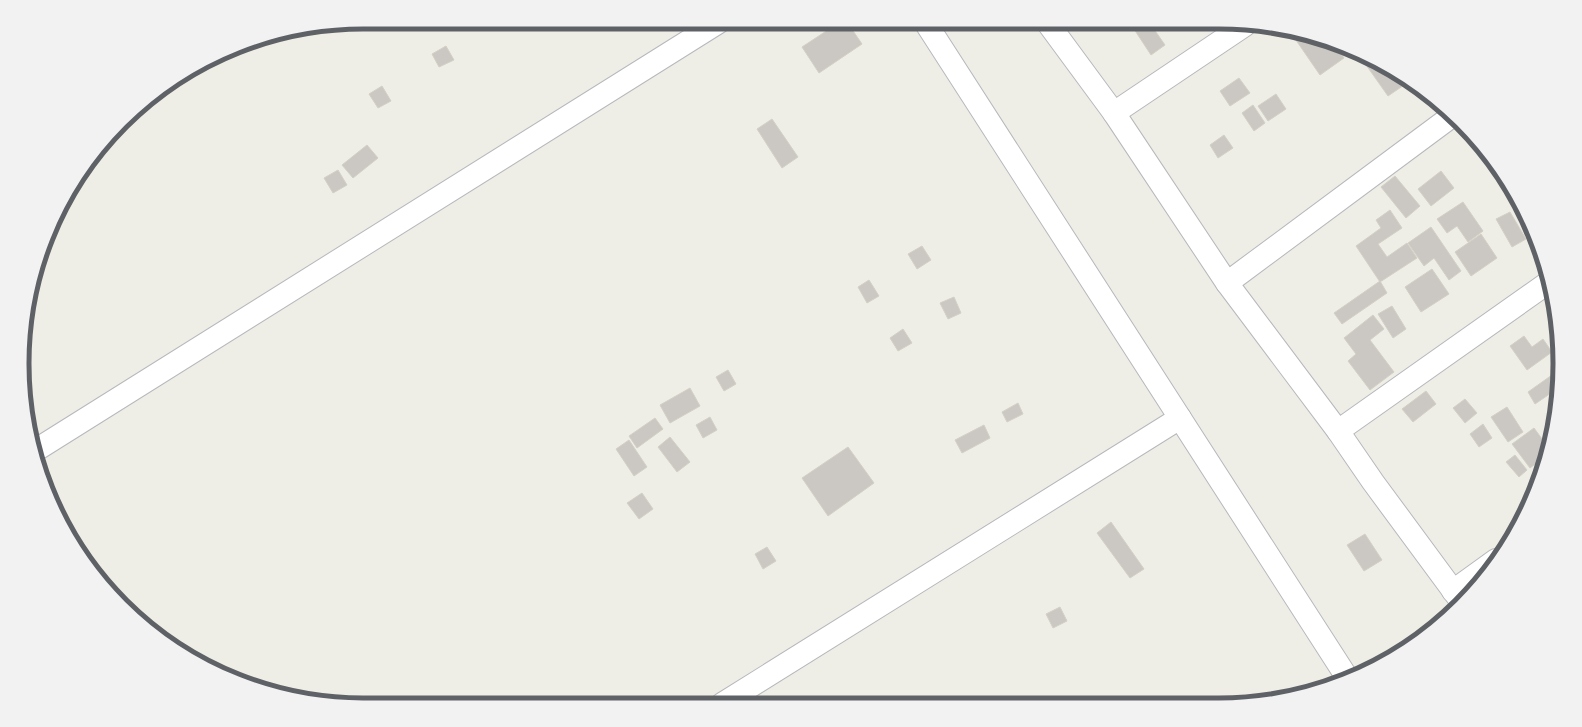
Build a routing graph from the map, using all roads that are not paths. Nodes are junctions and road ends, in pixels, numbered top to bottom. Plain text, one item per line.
1 (708, 29) edge
2 (930, 29) edge
3 (1052, 29) edge
4 (1238, 30) edge
5 (1114, 113) junction
6 (1447, 120) edge
7 (1227, 283) junction
8 (1544, 286) edge
9 (1180, 418) junction
10 (1338, 431) junction
11 (39, 448) edge
12 (1470, 584) edge
13 (1457, 596) edge
14 (1343, 674) edge
15 (732, 698) edge

1 - 11 street
2 - 9 street
3 - 5 street
4 - 5 street
5 - 7 street
6 - 7 street
7 - 10 street
8 - 10 street
9 - 14 street
9 - 15 street
10 - 13 street
12 - 13 street

